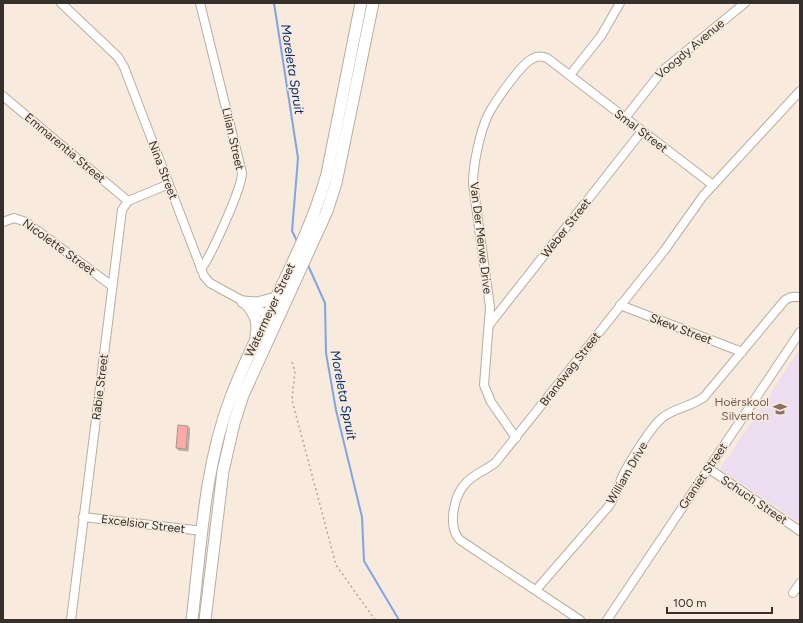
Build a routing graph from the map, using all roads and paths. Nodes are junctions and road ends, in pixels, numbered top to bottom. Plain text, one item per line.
1 (61, 3) edge
2 (200, 3) edge
3 (361, 3) edge
4 (373, 3) edge
5 (620, 3) edge
6 (745, 3) edge
7 (570, 75) junction
8 (800, 91) edge
9 (3, 96) edge
10 (625, 118) junction
11 (642, 131) junction
12 (169, 184) junction
13 (713, 185) junction
14 (128, 200) junction
15 (3, 222) edge
16 (201, 269) junction
17 (112, 286) junction
18 (796, 297) edge
19 (276, 298) junction
20 (244, 303) junction
21 (620, 305) junction
22 (273, 318) junction
23 (489, 325) junction
24 (800, 332) edge
25 (254, 344) junction
26 (742, 352) junction
27 (292, 362) dead end
28 (516, 438) junction
29 (708, 468) junction
30 (83, 516) junction
31 (203, 531) junction
32 (800, 531) edge
33 (800, 583) edge
34 (536, 590) junction
35 (794, 593) dead end
36 (71, 620) edge
37 (192, 620) edge
38 (205, 620) edge
39 (375, 620) edge
40 (580, 620) edge
41 (607, 620) edge

1 - 12 street, Nina Street
2 - 16 street, Lilian Street
3 - 19 main road, Watermeyer Street
4 - 22 main road, Watermeyer Street
5 - 7 street
6 - 10 street, Voogdy Avenue
7 - 10 street, Smal Street
7 - 23 street, Van Der Merwe Drive
8 - 13 street, Brandwag Street
9 - 14 street, Emmarentia Street
10 - 11 street, Smal Street
11 - 13 street, Smal Street
11 - 23 street, Weber Street
12 - 14 street
12 - 16 street, Nina Street
13 - 21 street, Brandwag Street
14 - 17 street, Rabie Street
15 - 17 street, Nicolette Street
16 - 20 street, Nina Street
17 - 30 street, Rabie Street
18 - 26 street, William Drive
19 - 20 main road
19 - 22 main road, Watermeyer Street
20 - 22 street, Nina Street
20 - 25 main road
21 - 26 street, Skew Street
21 - 28 street, Brandwag Street
22 - 25 main road, Watermeyer Street
22 - 38 main road, Watermeyer Street
23 - 28 street, Van Der Merwe Drive
24 - 29 street, Graniet Street
25 - 31 main road, Watermeyer Street
26 - 34 street, William Drive
27 - 39 path
28 - 34 street, Brandwag Street
29 - 32 street, Schuch Street
29 - 41 street, Graniet Street
30 - 31 street, Excelsior Street
30 - 36 street, Rabie Street
31 - 37 main road, Watermeyer Street
33 - 35 street
34 - 40 street, Brandwag Street

